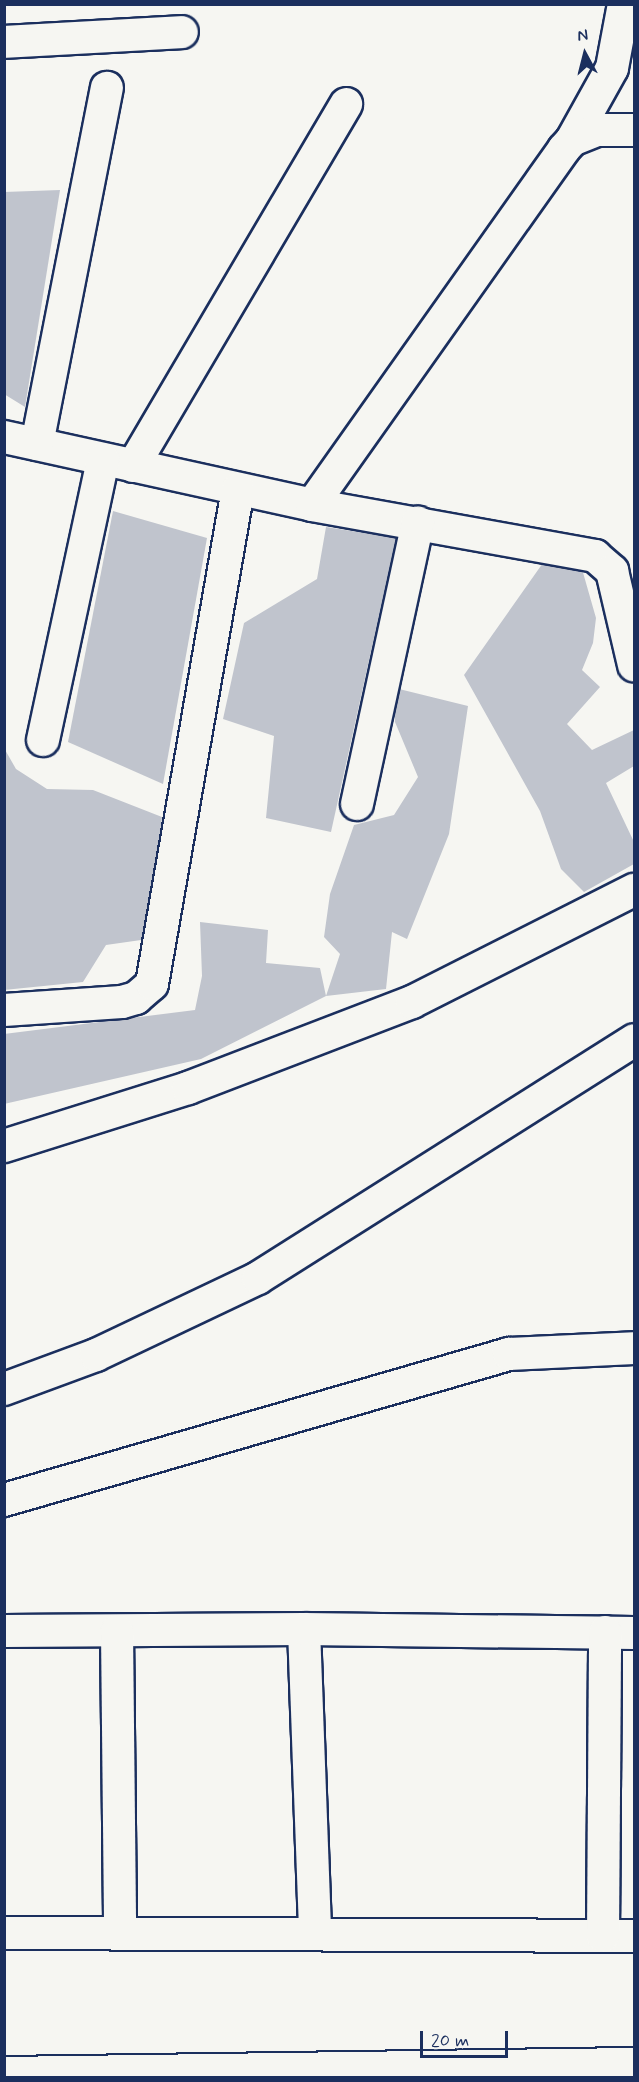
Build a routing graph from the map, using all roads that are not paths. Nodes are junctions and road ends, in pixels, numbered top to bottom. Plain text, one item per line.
1 (624, 4) edge
2 (182, 32) dead end
3 (4, 42) edge
4 (107, 88) dead end
5 (346, 104) dead end
6 (634, 130) edge
7 (572, 140) junction
8 (4, 437) edge
9 (37, 444) junction
10 (118, 463) junction
11 (238, 489) junction
12 (312, 505) junction
13 (418, 523) junction
14 (634, 665) edge
15 (43, 740) dead end
16 (357, 804) dead end
17 (634, 890) edge
18 (4, 1010) edge
19 (634, 1040) edge
20 (4, 1146) edge
21 (634, 1348) edge
22 (4, 1389) edge
23 (4, 1500) edge
24 (304, 1629) junction
25 (4, 1631) edge
26 (117, 1631) junction
27 (620, 1633) edge
28 (4, 1933) edge
29 (120, 1933) junction
30 (315, 1934) junction
31 (603, 1936) junction
32 (634, 1936) edge
33 (634, 2064) edge
34 (4, 2073) edge

1 - 7 street
2 - 3 street
4 - 9 street
5 - 10 street
6 - 7 street
7 - 12 street
8 - 9 street
9 - 10 street
10 - 11 street
10 - 15 street
11 - 12 street
11 - 18 street
12 - 13 street
13 - 14 street
13 - 16 street
17 - 20 street
19 - 22 street
21 - 23 street
24 - 26 street
24 - 27 street
24 - 30 street
25 - 26 street
26 - 29 street
27 - 31 street
28 - 29 street
29 - 30 street
30 - 31 street
31 - 32 street
33 - 34 street

